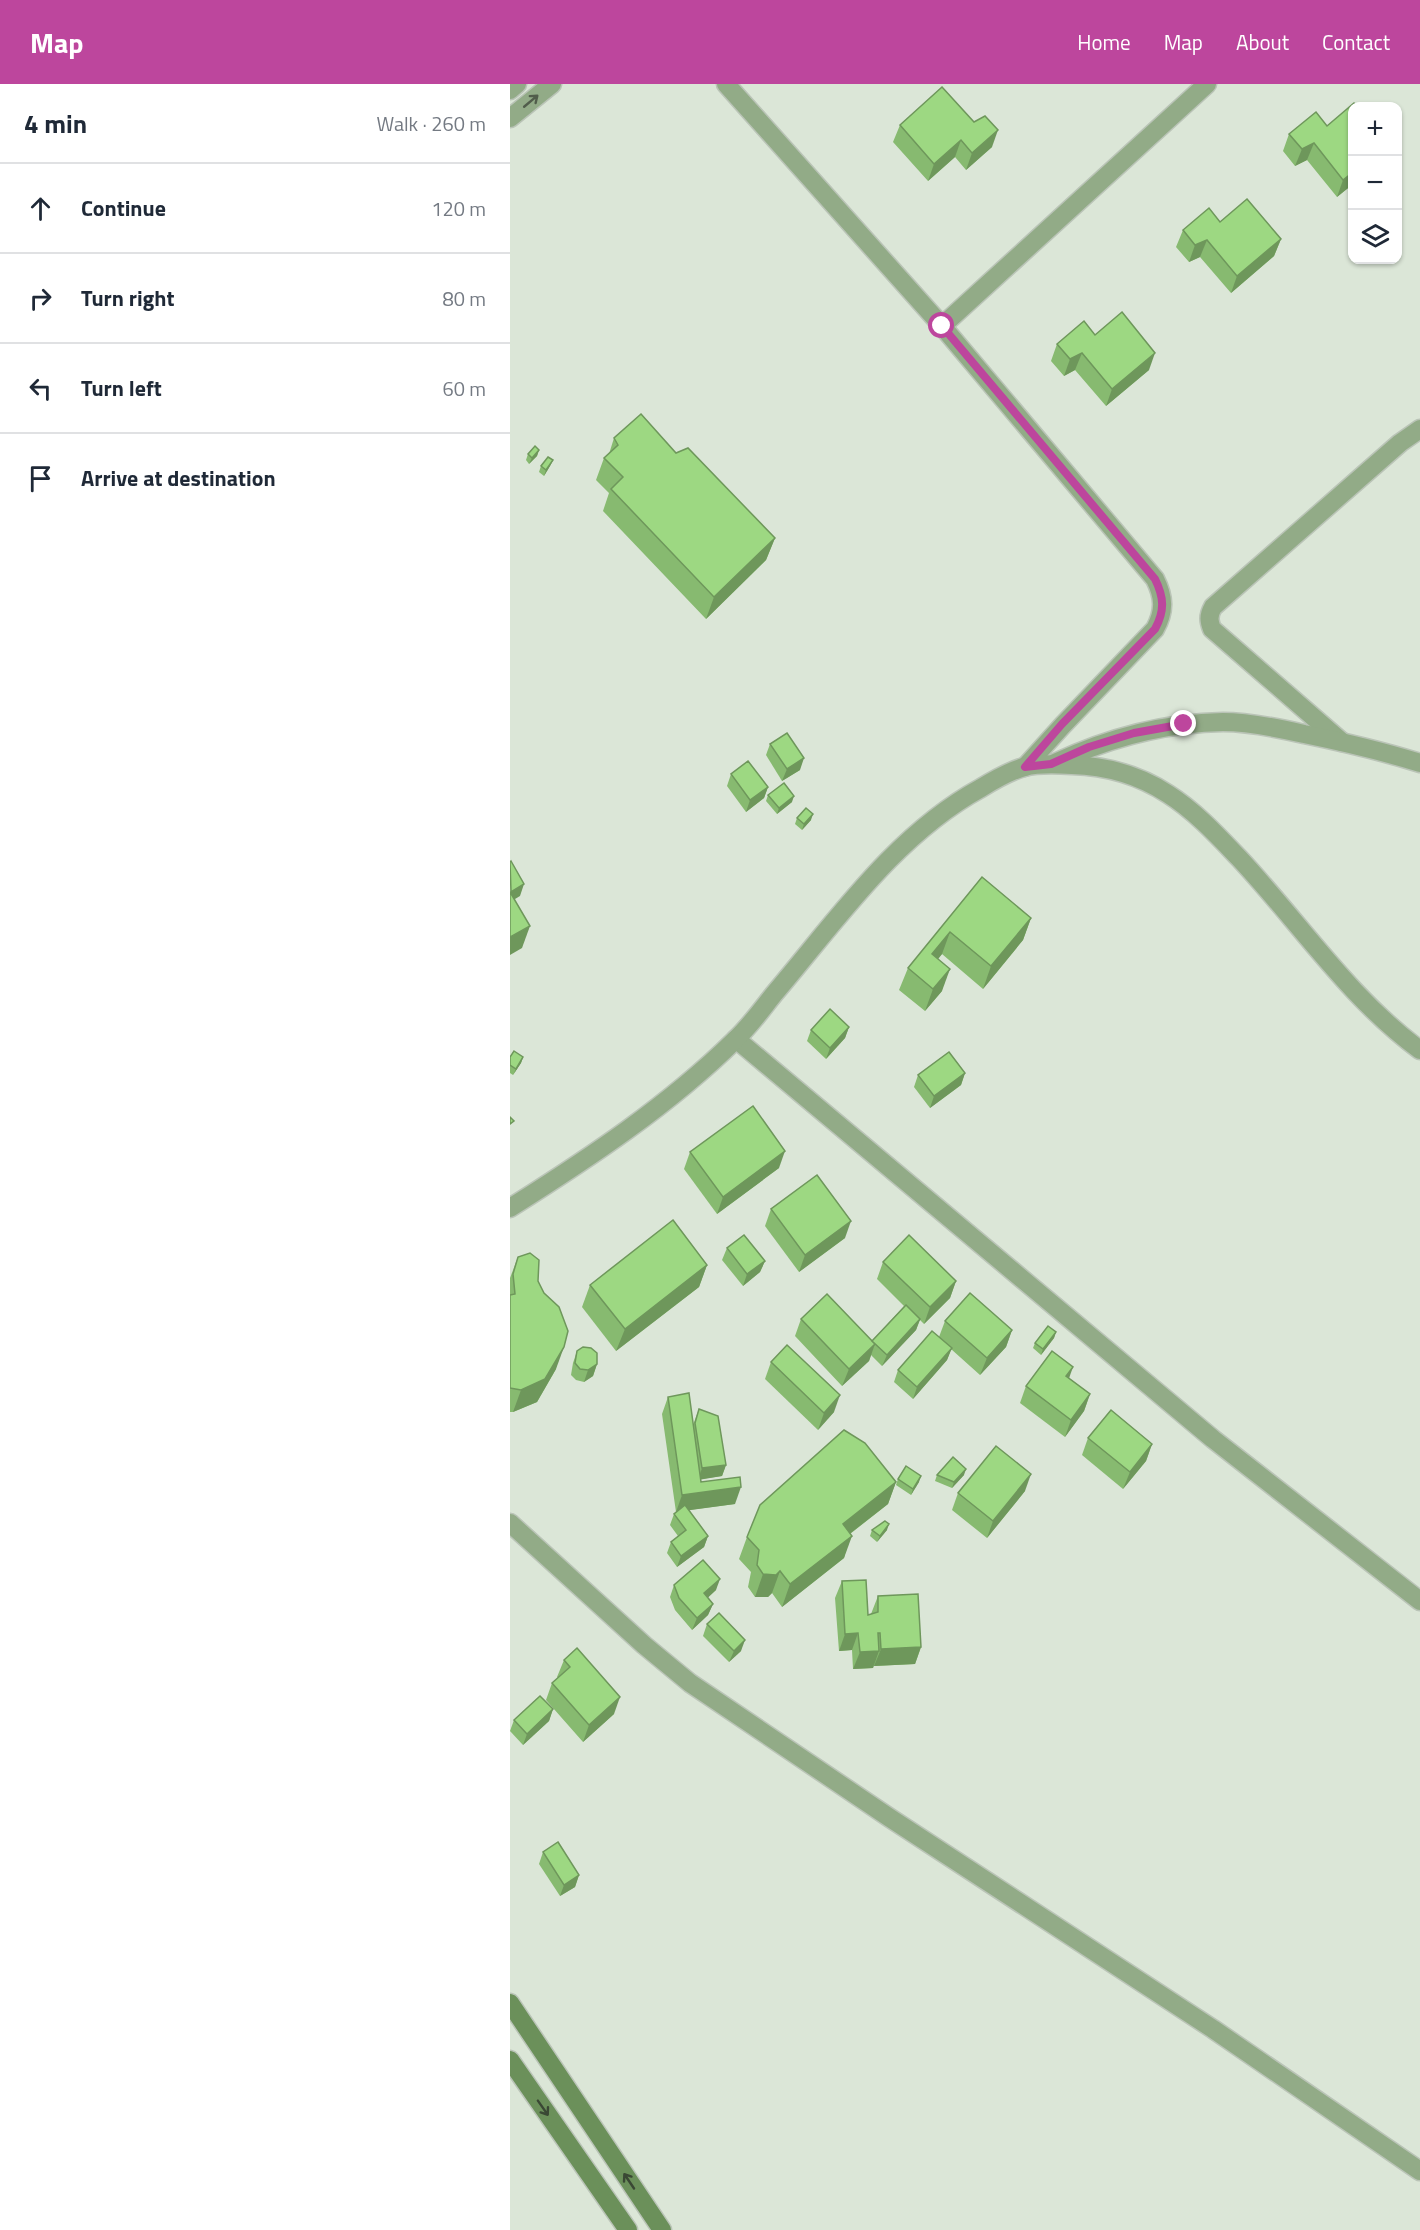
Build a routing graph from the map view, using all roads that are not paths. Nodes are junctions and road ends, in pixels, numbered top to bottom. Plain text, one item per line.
1 (517, 84) edge
2 (552, 84) edge
3 (726, 84) edge
4 (1207, 84) edge
5 (510, 90) edge
6 (510, 118) edge
7 (942, 326) junction
8 (1420, 429) edge
9 (1342, 742) junction
10 (1420, 763) edge
11 (1051, 764) junction
12 (1025, 767) junction
13 (736, 1039) junction
14 (1420, 1050) edge
15 (510, 1208) edge
16 (510, 1523) edge
17 (1420, 1601) edge
18 (510, 2003) edge
19 (510, 2061) edge
20 (1420, 2171) edge
21 (628, 2230) edge
22 (662, 2230) edge

1 - 5 street
6 -> 2 street
3 - 7 street
4 - 7 street
7 - 12 street
8 - 9 street
9 - 10 street
9 - 11 street
11 - 12 street
11 - 14 street
12 - 13 street
13 - 15 street
13 - 17 street
16 - 20 street
22 -> 18 main road
19 -> 21 main road

